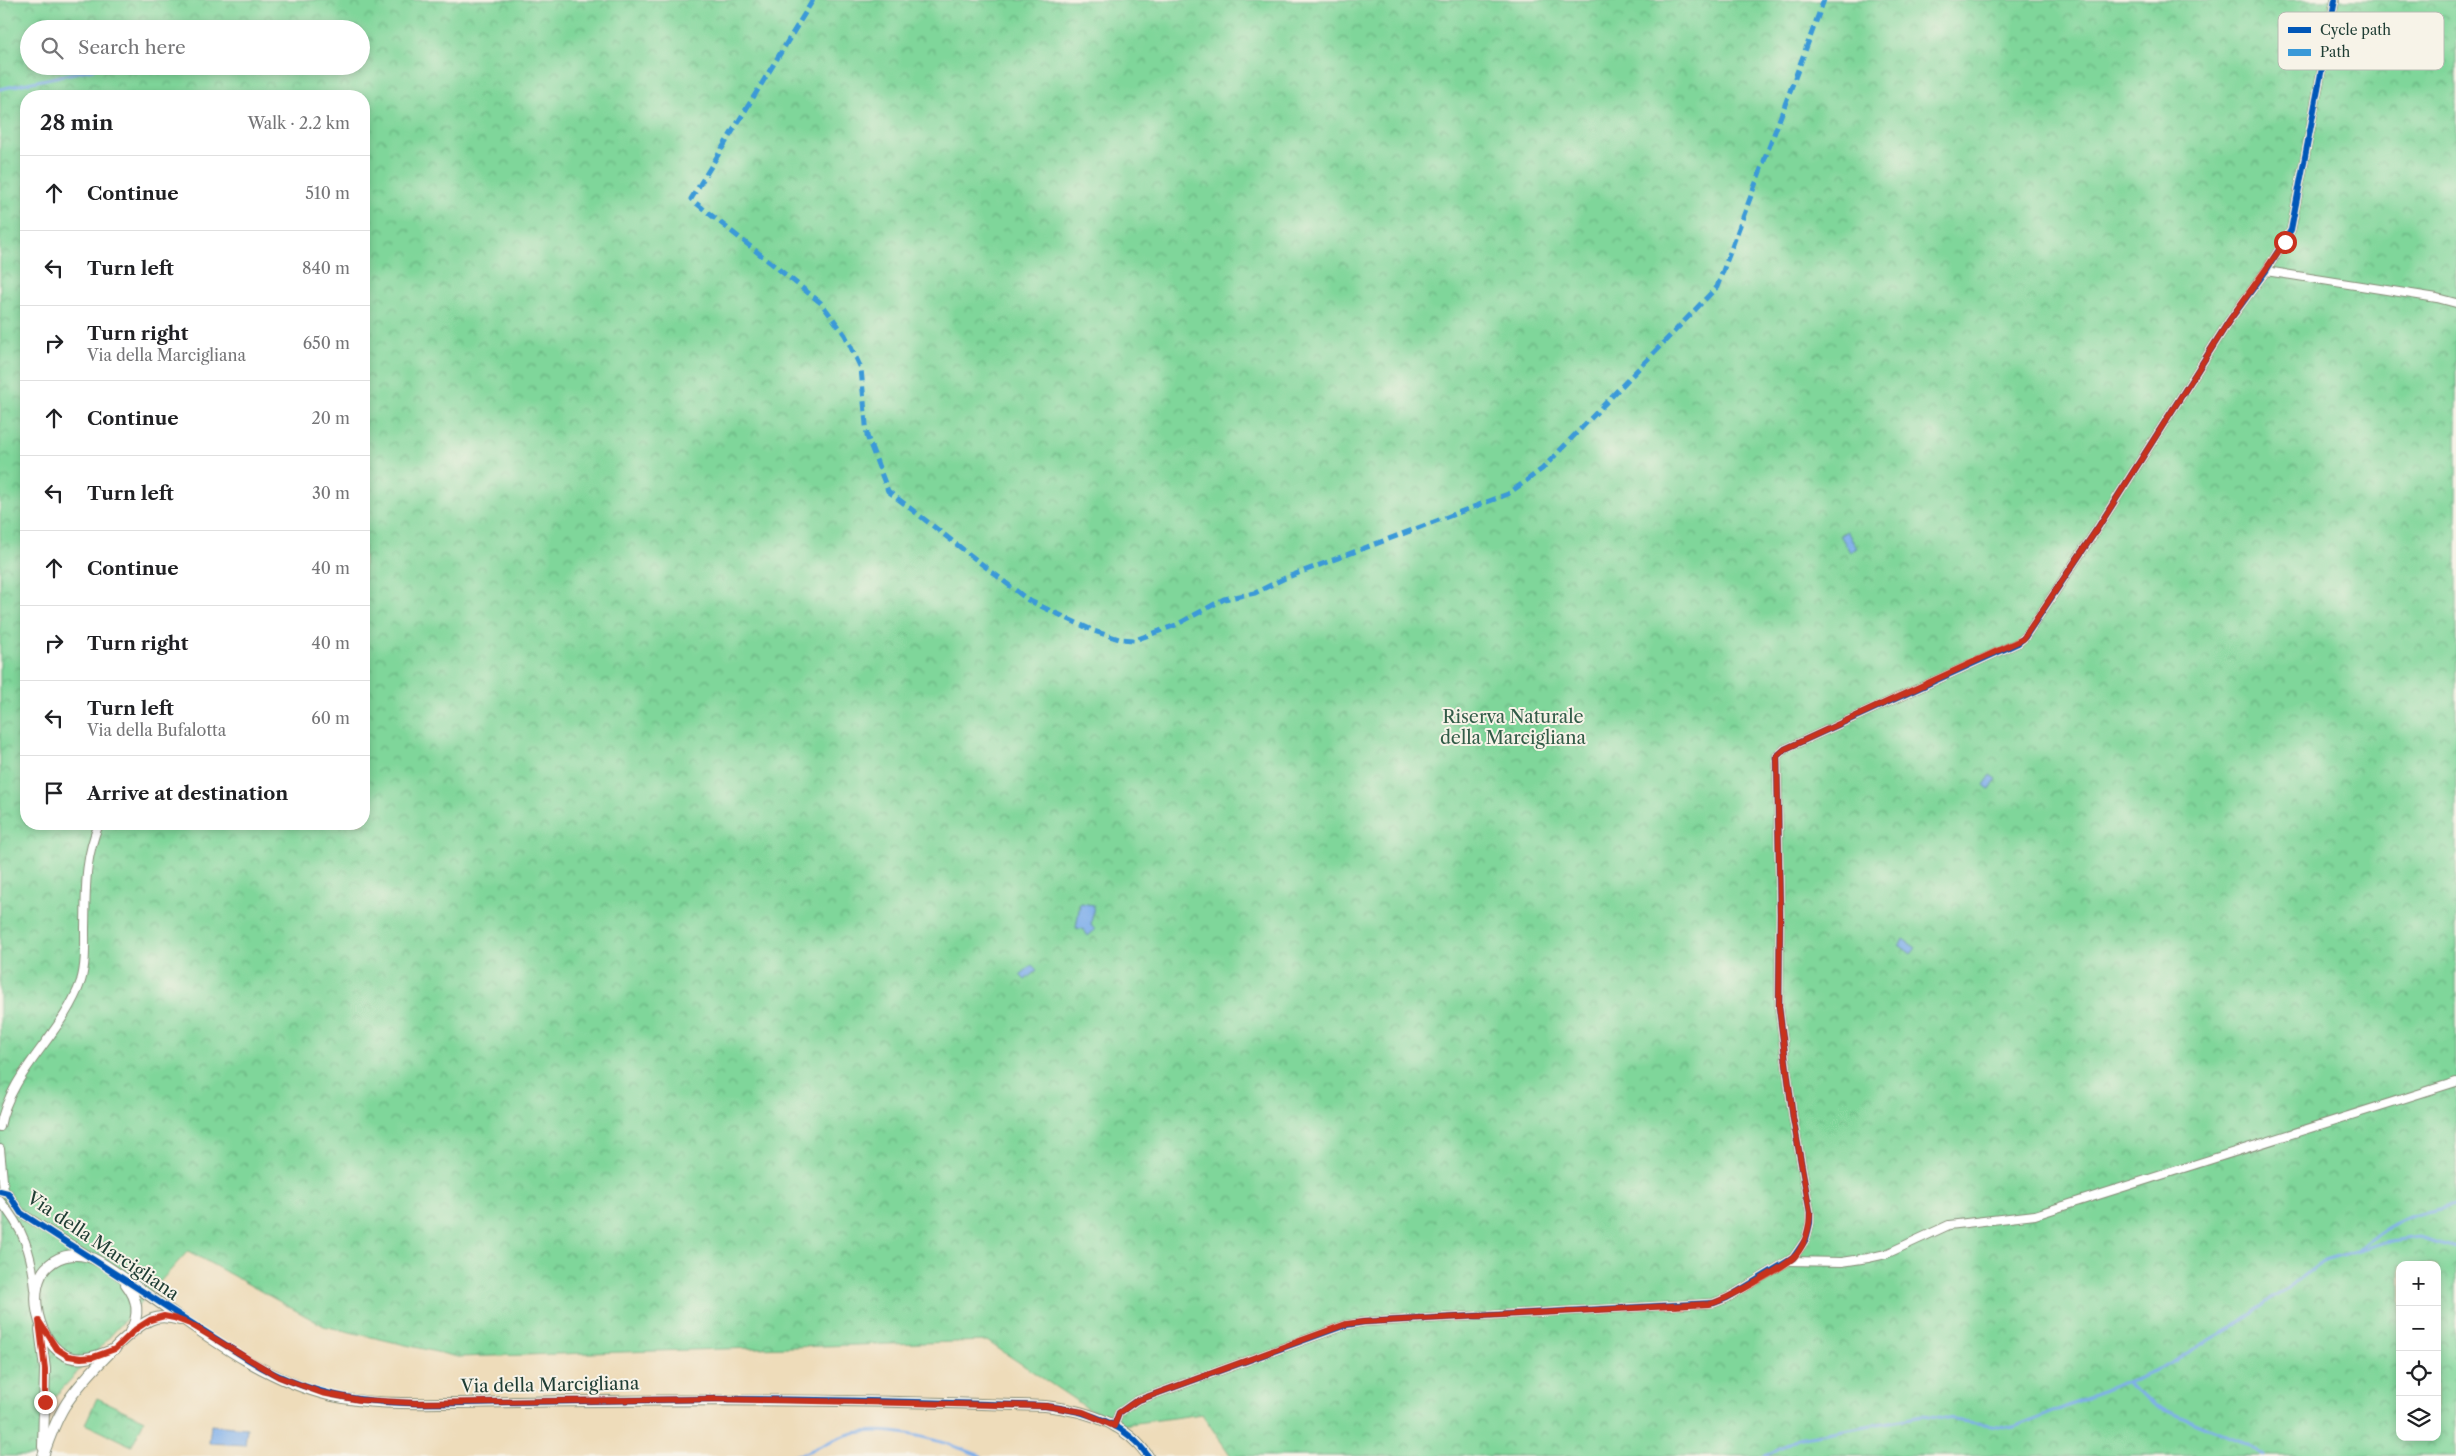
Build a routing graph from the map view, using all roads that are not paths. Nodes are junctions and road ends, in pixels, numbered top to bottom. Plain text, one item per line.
1 (2322, 70) edge
2 (2266, 271) junction
3 (2456, 303) edge
4 (97, 830) edge
5 (2456, 1082) edge
6 (0, 1127) edge
7 (0, 1150) edge
8 (2, 1191) edge
9 (0, 1201) edge
10 (94, 1258) junction
11 (1789, 1261) junction
12 (121, 1277) junction
13 (35, 1289) junction
14 (39, 1321) junction
15 (190, 1324) junction
16 (127, 1337) junction
17 (115, 1349) junction
18 (1114, 1426) junction
19 (43, 1456) edge
20 (1148, 1456) edge

1 - 2 street
2 - 3 street
2 - 11 street
4 - 6 street
5 - 11 street
7 - 8 street
8 - 10 street, Via della Marcigliana
9 - 13 street, Via della Marcigliana
10 - 12 street, Via della Marcigliana
10 - 13 street
11 - 18 street
12 - 15 street, Via della Marcigliana
12 - 16 street
13 - 14 street
14 - 17 street
14 - 19 street
15 - 16 street
15 - 18 street, Via della Marcigliana
16 - 17 street
17 - 19 street
18 - 20 street, Via della Marcigliana

